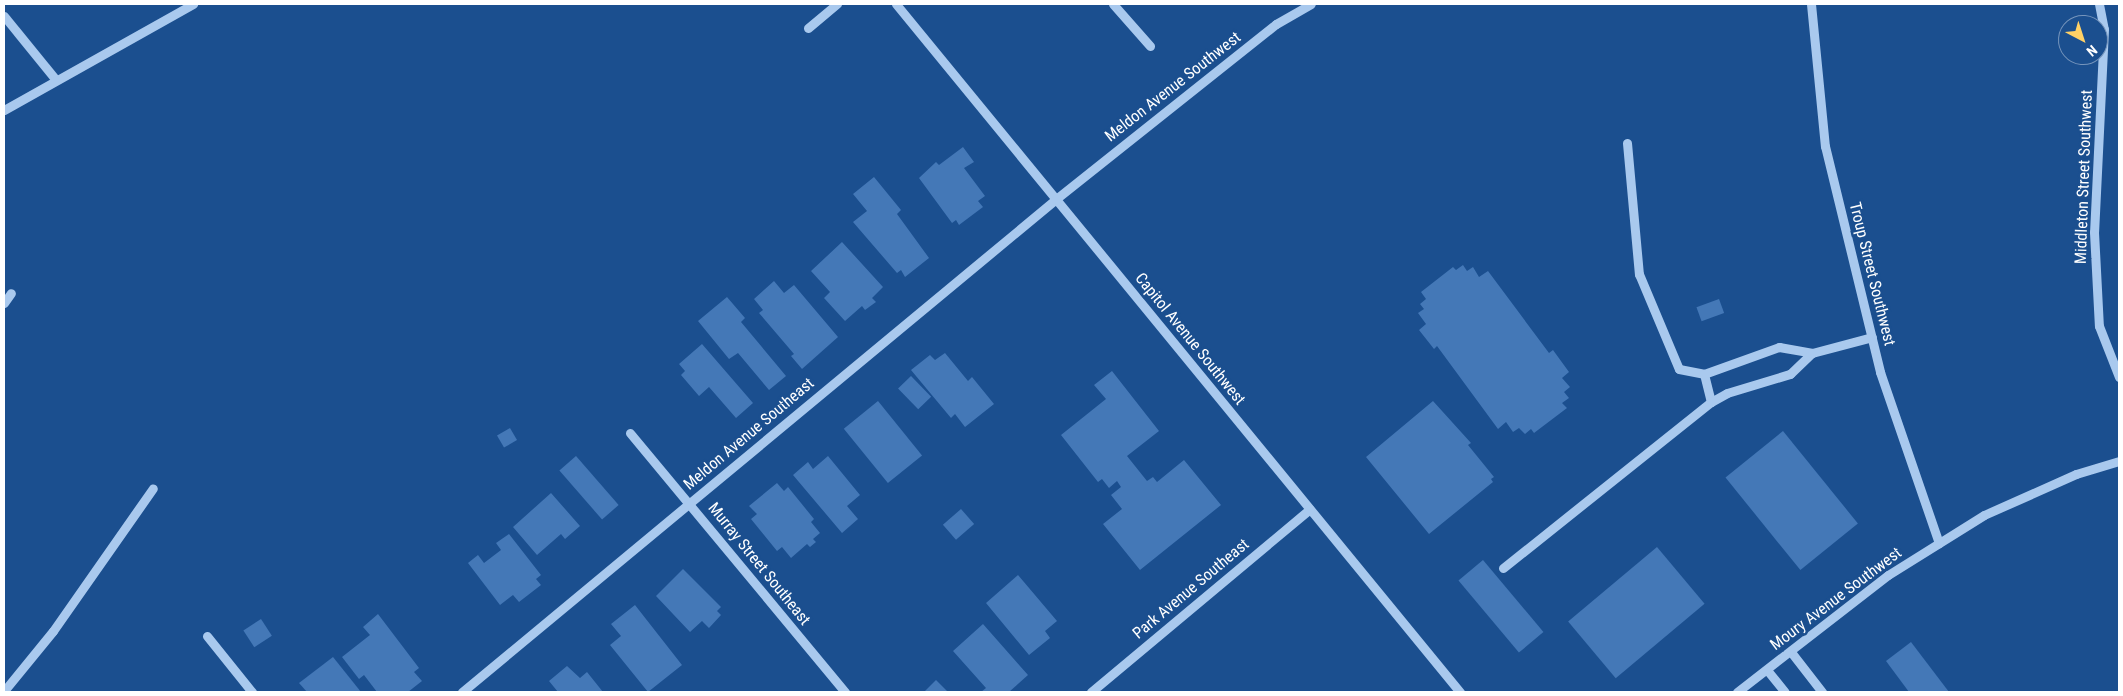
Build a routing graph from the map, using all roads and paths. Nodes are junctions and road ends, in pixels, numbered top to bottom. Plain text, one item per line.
1 (193, 4) edge
2 (837, 4) edge
3 (896, 4) edge
4 (1113, 4) edge
5 (1312, 4) edge
6 (1811, 4) edge
7 (2099, 4) edge
8 (4, 16) edge
9 (808, 28) dead end
10 (1150, 46) dead end
11 (56, 80) junction
12 (4, 110) edge
13 (1627, 143) dead end
14 (1056, 199) junction
15 (11, 293) dead end
16 (4, 303) edge
17 (1872, 337) junction
18 (1812, 353) junction
19 (1704, 374) junction
20 (2119, 377) edge
21 (1711, 402) junction
22 (630, 433) dead end
23 (2119, 460) edge
24 (153, 488) dead end
25 (690, 502) junction
26 (1310, 509) junction
27 (1939, 543) junction
28 (1503, 568) dead end
29 (207, 636) dead end
30 (1791, 652) junction
31 (1767, 670) junction
32 (4, 691) edge
33 (252, 692) edge
34 (462, 692) edge
35 (845, 692) edge
36 (1091, 692) edge
37 (1460, 692) edge
38 (1737, 692) edge
39 (1785, 692) edge
40 (1822, 692) edge

1 - 11 street
2 - 9 street
3 - 14 street, Capitol Avenue Southwest
4 - 10 street
5 - 14 street, Meldon Avenue Southwest
6 - 17 street, Troup Street Southwest
7 - 20 street, Middleton Street Southwest
8 - 11 street
11 - 12 street
13 - 19 street
14 - 25 street, Meldon Avenue Southeast
14 - 26 street, Capitol Avenue Southwest
15 - 16 street
17 - 18 street
17 - 27 street, Troup Street Southwest
18 - 19 street
18 - 21 street
19 - 21 street
21 - 28 street
22 - 25 street, Murray Street Southeast
23 - 27 street, Moury Avenue Southwest
24 - 32 street
25 - 34 street, Meldon Avenue Southeast
25 - 35 street, Murray Street Southeast
26 - 36 street, Park Avenue Southeast
26 - 37 street, Capitol Avenue Southwest
27 - 30 street, Moury Avenue Southwest
29 - 33 street
30 - 31 street, Moury Avenue Southwest
30 - 40 street
31 - 38 street, Moury Avenue Southwest
31 - 39 street

